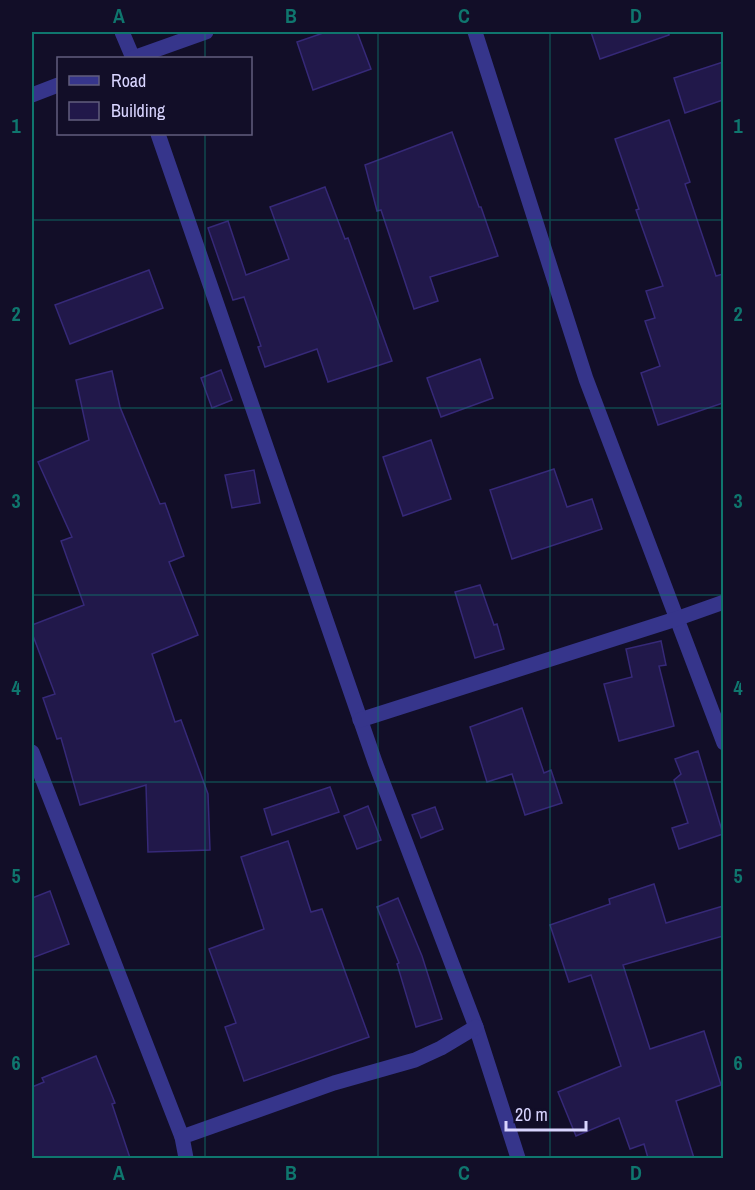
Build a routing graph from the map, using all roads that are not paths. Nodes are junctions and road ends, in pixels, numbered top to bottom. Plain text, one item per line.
1 (122, 32) edge
2 (206, 32) edge
3 (475, 32) edge
4 (133, 57) edge
5 (136, 57) edge
6 (57, 85) edge
7 (32, 95) edge
8 (158, 135) edge
9 (723, 602) edge
10 (676, 620) junction
11 (360, 720) junction
12 (723, 743) edge
13 (32, 752) edge
14 (477, 1027) junction
15 (182, 1137) junction
16 (186, 1158) edge
17 (518, 1158) edge

1 - 4 street
2 - 5 street
3 - 10 street
6 - 7 street
8 - 11 street
9 - 10 street
10 - 11 street
10 - 12 street
11 - 14 street
13 - 15 street
14 - 15 street
14 - 17 street
15 - 16 street

